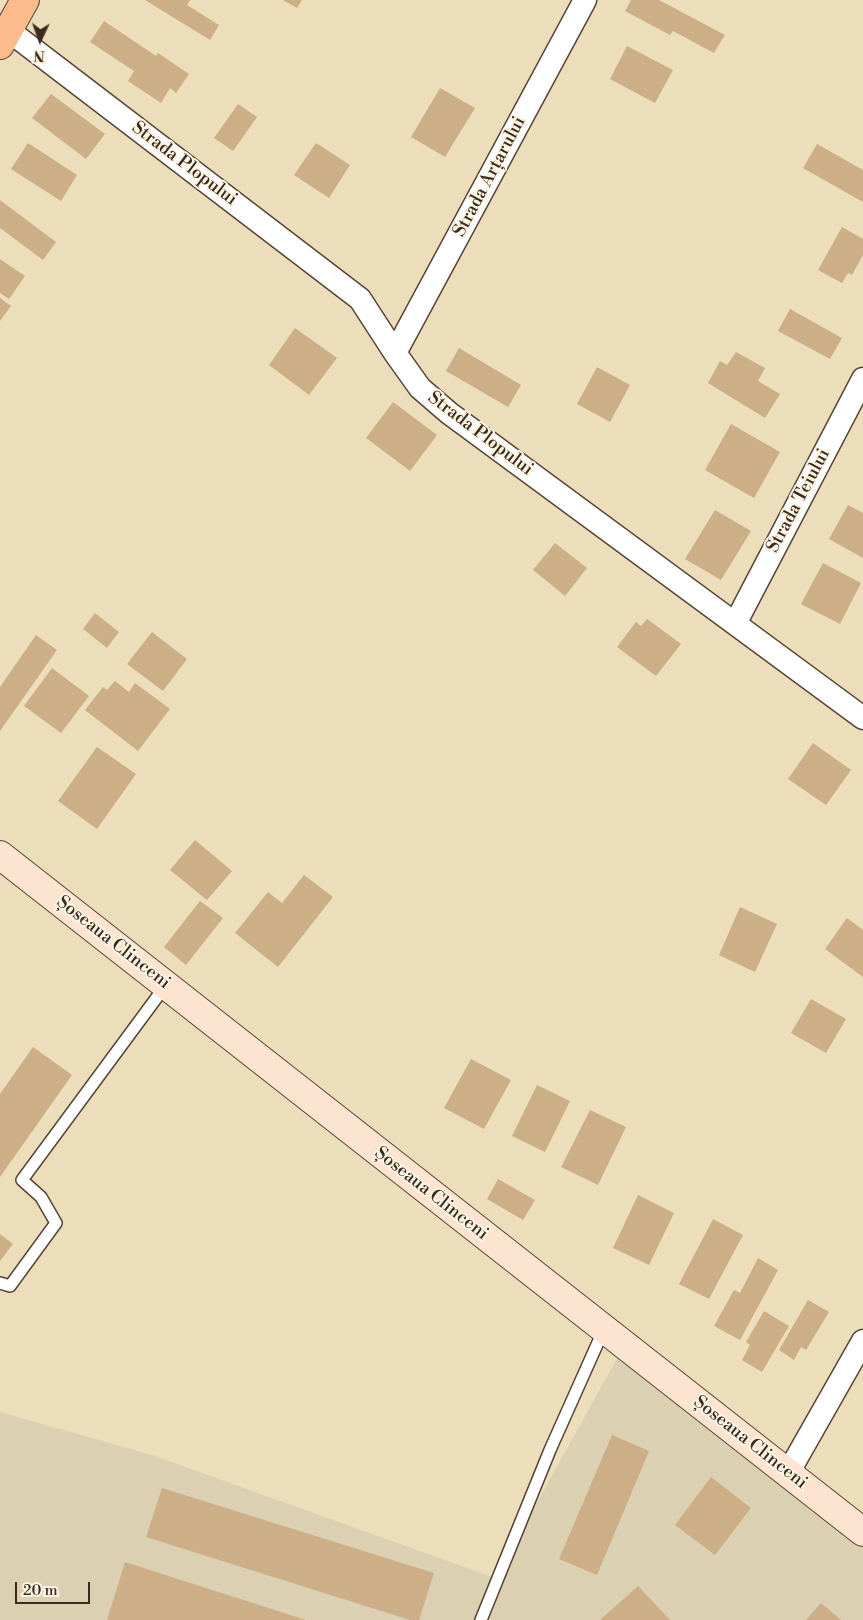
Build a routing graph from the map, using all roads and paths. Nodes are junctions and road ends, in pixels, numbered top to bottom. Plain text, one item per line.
1 (25, 0) edge
2 (585, 0) edge
3 (4, 38) edge
4 (395, 353) junction
5 (863, 380) edge
6 (736, 622) junction
7 (863, 718) edge
8 (0, 855) edge
9 (166, 985) junction
10 (0, 1282) edge
11 (604, 1329) junction
12 (863, 1341) edge
13 (788, 1473) junction
14 (863, 1532) edge
15 (481, 1620) edge

1 - 3 highway
2 - 4 street, Strada Arțarului
3 - 4 street, Strada Plopului
4 - 6 street, Strada Plopului
5 - 6 street, Strada Teiului
6 - 7 street, Strada Plopului
8 - 9 main road, Șoseaua Clinceni
9 - 10 lane
9 - 11 main road, Șoseaua Clinceni
11 - 13 main road, Șoseaua Clinceni
11 - 15 lane
12 - 13 street
13 - 14 main road, Șoseaua Clinceni

